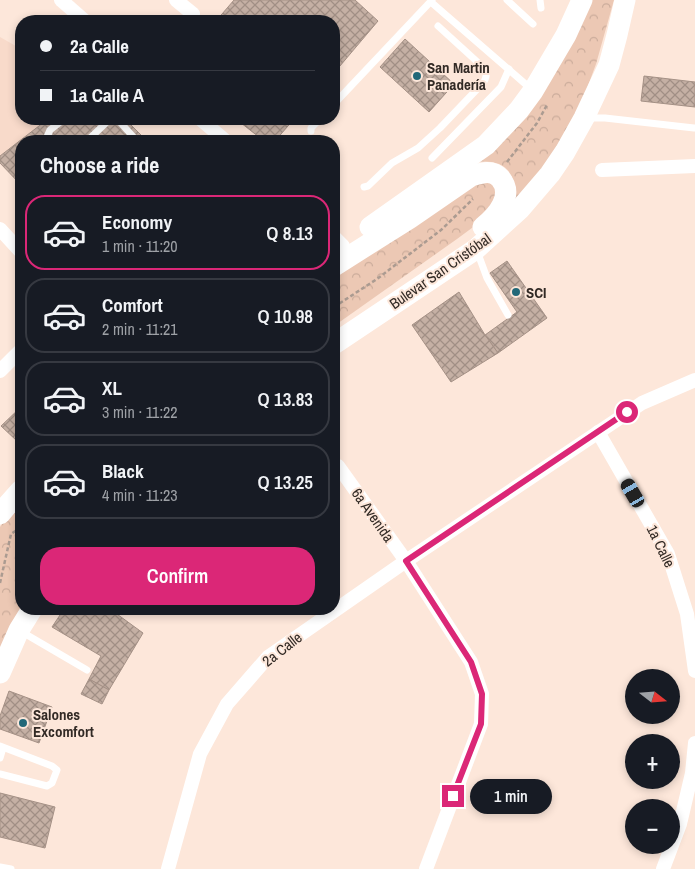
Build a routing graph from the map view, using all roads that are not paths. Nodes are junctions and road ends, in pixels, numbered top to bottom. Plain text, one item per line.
1 (61, 0) edge
2 (176, 0) edge
3 (507, 0) edge
4 (540, 0) edge
5 (582, 0) edge
6 (624, 0) edge
7 (432, 1) edge
8 (541, 8) dead end
9 (193, 14) dead end
10 (78, 15) edge
11 (533, 24) dead end
12 (438, 26) dead end
13 (509, 69) junction
14 (533, 91) junction
15 (340, 98) edge
16 (584, 118) junction
17 (56, 125) edge
18 (104, 125) edge
19 (123, 125) edge
20 (207, 125) edge
21 (314, 125) edge
22 (694, 128) dead end
23 (311, 131) dead end
24 (48, 135) edge
25 (96, 135) edge
26 (132, 135) edge
27 (219, 135) edge
28 (432, 158) dead end
29 (695, 166) edge
30 (602, 170) dead end
31 (364, 187) dead end
32 (0, 229) edge
33 (340, 243) edge
34 (15, 245) edge
35 (476, 249) junction
36 (340, 262) edge
37 (508, 315) dead end
38 (340, 329) edge
39 (340, 340) edge
40 (15, 356) edge
41 (0, 371) edge
42 (695, 380) edge
43 (598, 432) junction
44 (340, 469) edge
45 (15, 496) edge
46 (2, 509) edge
47 (406, 561) junction
48 (340, 607) edge
49 (28, 615) edge
50 (328, 615) edge
51 (19, 630) junction
52 (87, 670) dead end
53 (695, 671) edge
54 (0, 673) edge
55 (695, 743) edge
56 (2, 747) edge
57 (0, 758) edge
58 (0, 774) edge
59 (0, 866) edge
60 (11, 869) edge
61 (168, 869) edge
62 (426, 869) edge
63 (663, 869) edge

1 - 10 street
2 - 9 street
3 - 11 lane
4 - 8 lane
5 - 14 main road
6 - 16 main road, Bulevar San Cristóbal
7 - 13 lane
7 - 15 lane
12 - 31 lane
13 - 14 lane
13 - 28 lane
14 - 33 main road
16 - 22 lane
16 - 35 main road, Bulevar San Cristóbal
17 - 24 lane
18 - 25 lane
19 - 26 lane
20 - 27 street
21 - 23 lane
29 - 30 street
32 - 34 street
35 - 37 lane
35 - 39 main road, Bulevar San Cristóbal
36 - 38 main road
40 - 41 street
42 - 43 street, 2a Calle
43 - 47 street, 2a Calle
43 - 53 street, 1a Calle
44 - 47 street, 6a Avenida
45 - 46 main road
47 - 48 street, 2a Calle
47 - 62 street, 6a Avenida
49 - 51 main road
50 - 61 street, 2a Calle
51 - 52 lane
51 - 54 main road
55 - 63 street
56 - 57 lane
56 - 58 lane
59 - 60 lane

